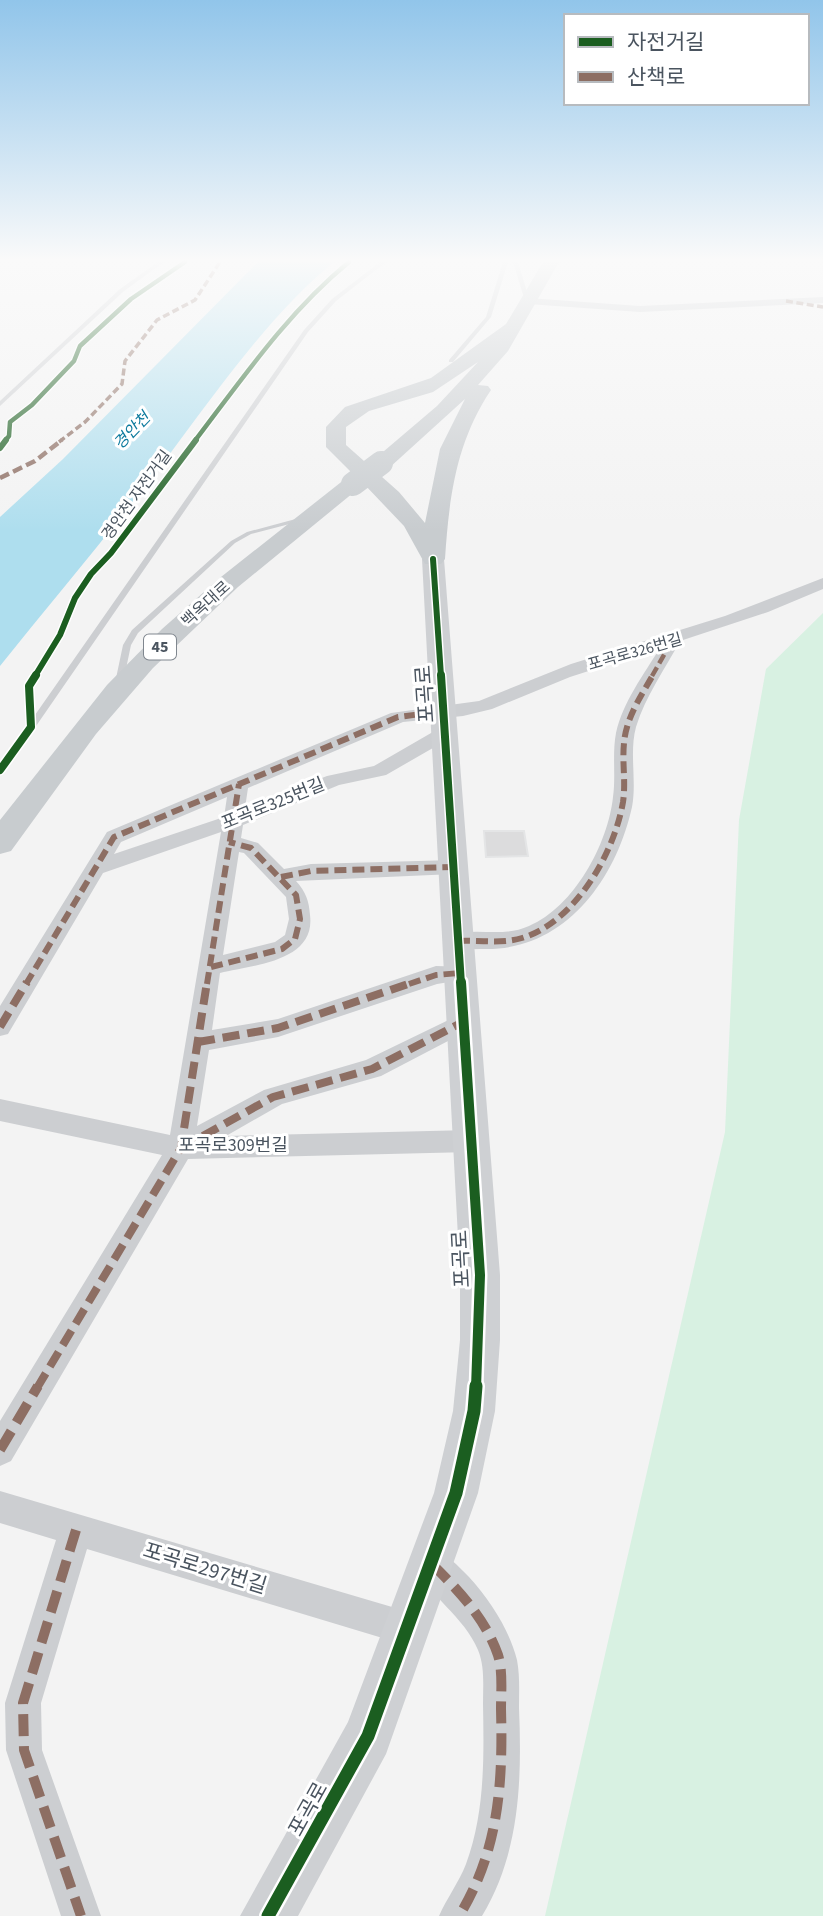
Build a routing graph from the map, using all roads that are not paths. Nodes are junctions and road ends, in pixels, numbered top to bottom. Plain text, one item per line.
1 (56, 351) edge
2 (292, 351) edge
3 (459, 351) edge
4 (480, 351) edge
5 (499, 351) edge
6 (504, 351) edge
7 (451, 361) dead end
8 (0, 404) edge
9 (433, 559) junction
10 (823, 583) edge
11 (672, 641) junction
12 (445, 722) junction
13 (32, 727) dead end
14 (239, 784) junction
15 (231, 832) junction
16 (0, 843) edge
17 (454, 867) junction
18 (95, 868) junction
19 (281, 877) junction
20 (459, 957) junction
21 (211, 967) junction
22 (463, 1021) junction
23 (0, 1027) edge
24 (198, 1042) junction
25 (0, 1110) edge
26 (471, 1141) junction
27 (181, 1148) junction
28 (0, 1450) edge
29 (0, 1507) edge
30 (76, 1530) junction
31 (432, 1564) junction
32 (409, 1629) junction
33 (81, 1916) edge
34 (268, 1916) edge
35 (459, 1916) edge

1 - 8 lane
2 - 13 lane
3 - 7 lane
4 - 9 main road
5 - 16 main road, 백옥대로 / 45, bridge
6 - 9 main road
9 - 12 street, 포곡로
10 - 11 street, 포곡로326번길
11 - 12 street, 포곡로326번길
11 - 20 street
12 - 14 street, 포곡로326번길
12 - 15 street, 포곡로325번길
12 - 17 street, 포곡로
14 - 15 street
14 - 18 street, 포곡로326번길
15 - 18 street, 포곡로325번길
15 - 19 street
15 - 21 street
17 - 19 street
17 - 20 street, 포곡로
18 - 23 street, 포곡로326번길
19 - 21 street
20 - 22 street, 포곡로
20 - 24 street
21 - 24 street
22 - 26 street, 포곡로
22 - 27 street
24 - 27 street
25 - 27 street, 포곡로309번길
26 - 27 street, 포곡로309번길
26 - 31 street, 포곡로
27 - 28 street
29 - 30 street, 포곡로297번길
30 - 32 street, 포곡로297번길
30 - 33 street
31 - 32 street, 포곡로
31 - 35 street
32 - 34 street, 포곡로

